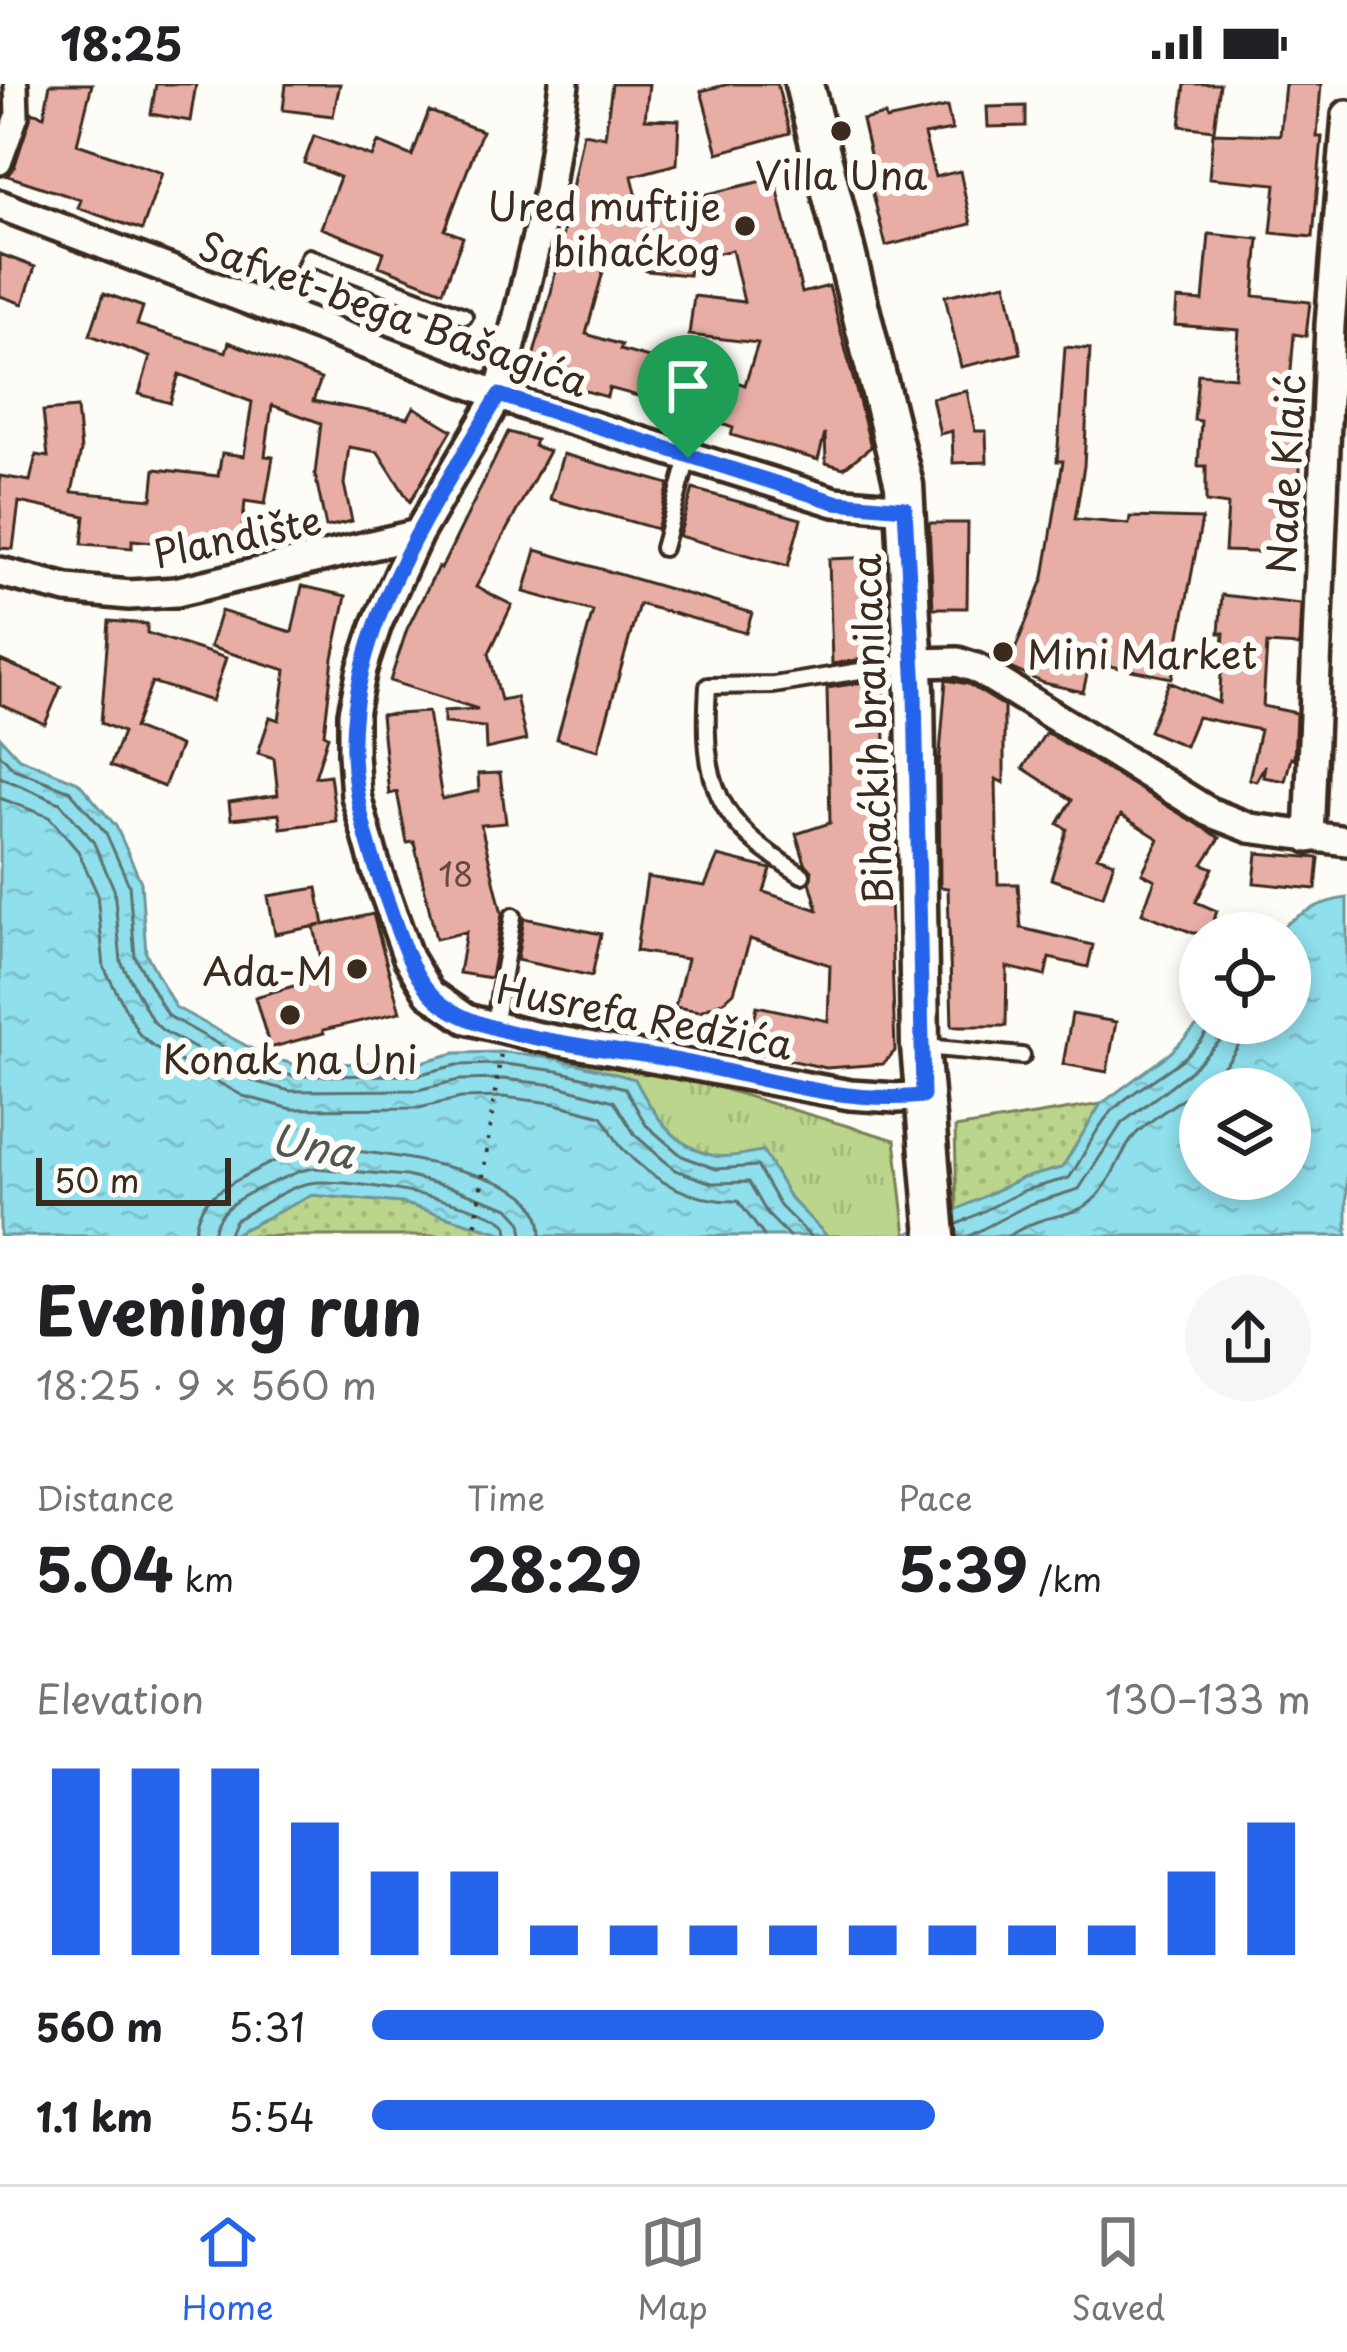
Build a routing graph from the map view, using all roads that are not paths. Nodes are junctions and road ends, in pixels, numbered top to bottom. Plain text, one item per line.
1 (16, 84) edge
2 (804, 84) edge
3 (555, 85) edge
4 (1347, 115) edge
5 (0, 163) edge
6 (0, 206) edge
7 (286, 315) junction
8 (464, 316) dead end
9 (499, 395) junction
10 (688, 458) junction
11 (905, 508) junction
12 (418, 534) junction
13 (663, 548) dead end
14 (0, 572) edge
15 (914, 662) junction
16 (1309, 838) junction
17 (1347, 841) edge
18 (802, 875) dead end
19 (513, 916) dead end
20 (498, 1038) junction
21 (920, 1046) junction
22 (1022, 1056) dead end
23 (923, 1096) junction
24 (936, 1236) edge

1 - 5 street
2 - 11 main road, Bihaćkih branilaca
3 - 9 street, Husrefa Redžića
4 - 16 street, Nade Klaić
6 - 7 street, Safvet-bega Bašagića
7 - 8 lane
7 - 9 street, Safvet-bega Bašagića
9 - 10 street, Safvet-bega Bašagića
9 - 12 street, Husrefa Redžića
10 - 11 street, Safvet-bega Bašagića
10 - 13 lane
11 - 15 main road, Bihaćkih branilaca
12 - 14 street, Plandište
12 - 20 street, Husrefa Redžića
15 - 16 street
15 - 18 lane
15 - 21 main road, Bihaćkih branilaca
16 - 17 street
19 - 20 lane
20 - 23 street, Husrefa Redžića
21 - 22 lane
21 - 23 main road, Bihaćkih branilaca
23 - 24 main road, Bihaćkih branilaca

